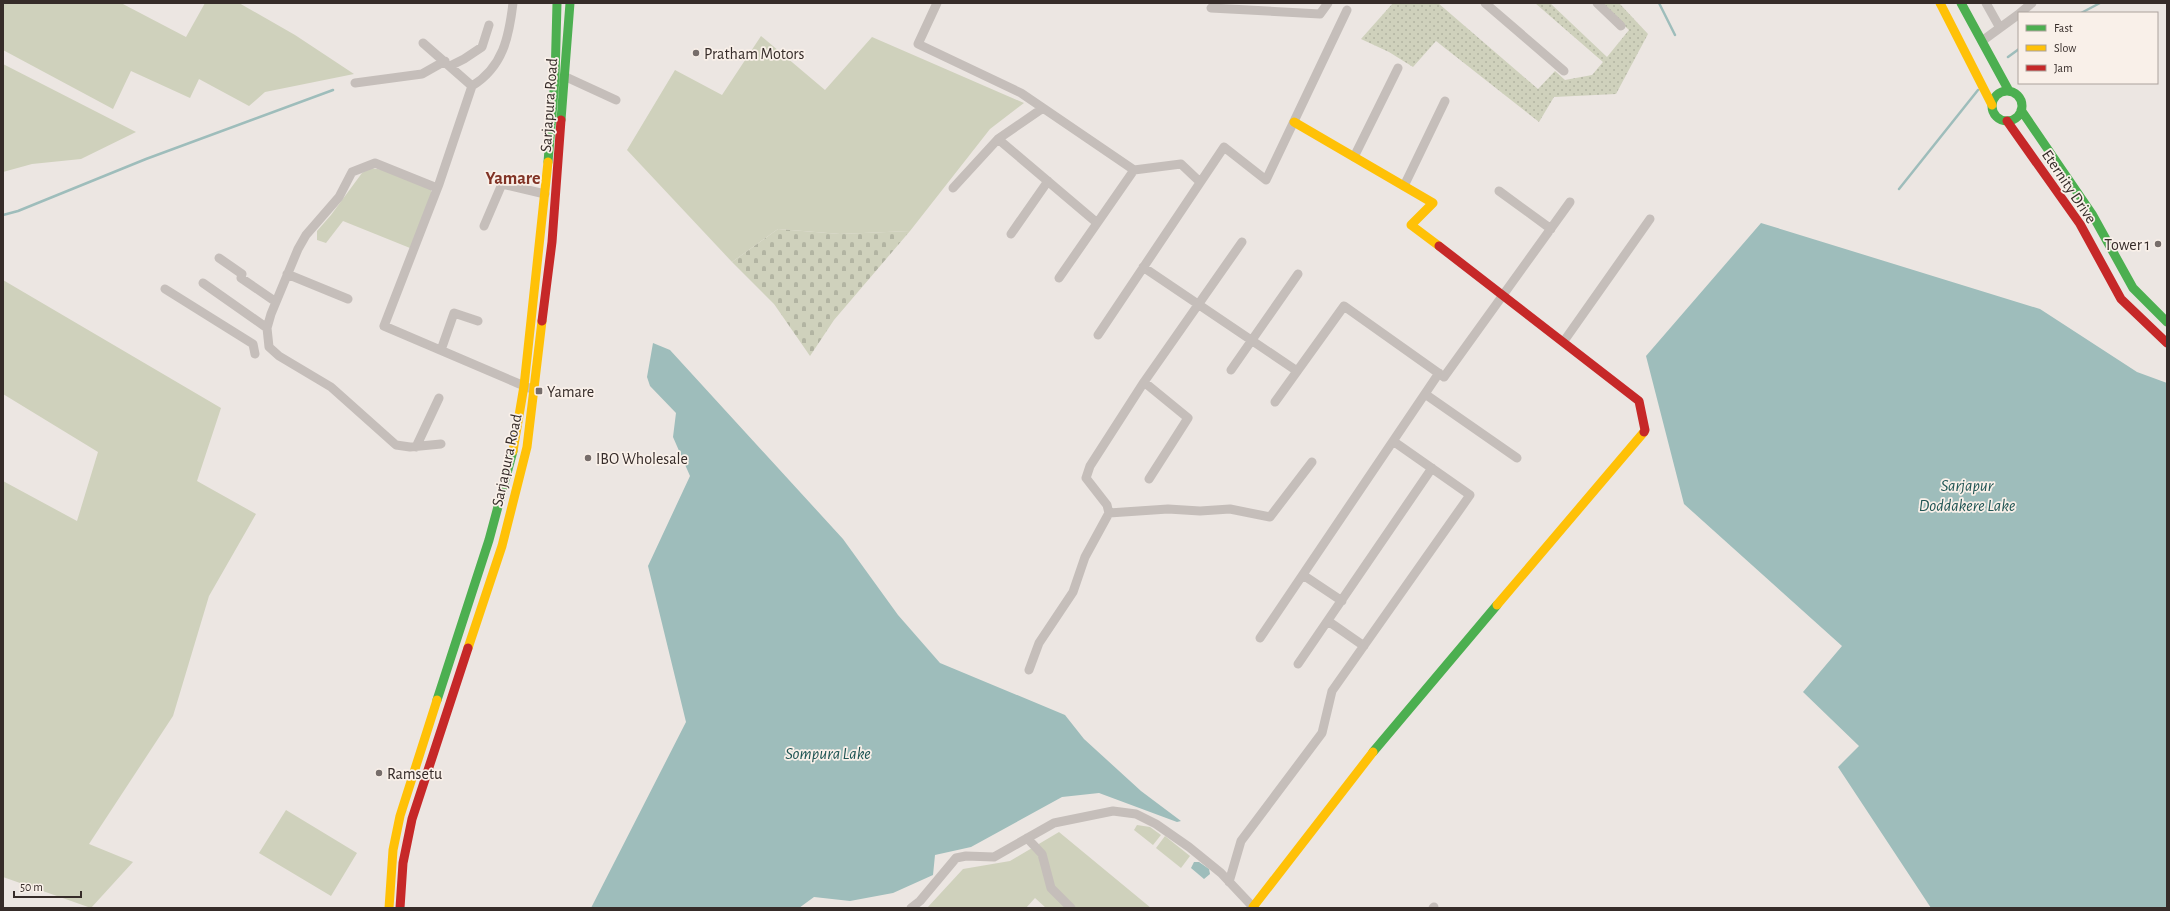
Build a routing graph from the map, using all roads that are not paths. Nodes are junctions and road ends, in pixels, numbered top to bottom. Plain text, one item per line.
1 (513, 3) edge
2 (558, 3) edge
3 (570, 3) edge
4 (937, 3) edge
5 (1328, 3) edge
6 (1485, 3) edge
7 (1597, 3) edge
8 (1940, 3) edge
9 (1961, 3) edge
10 (1986, 3) edge
11 (2032, 3) edge
12 (1211, 8) dead end
13 (1347, 10) dead end
14 (2021, 12) edge
15 (2018, 14) edge
16 (489, 25) dead end
17 (1621, 26) dead end
18 (2000, 28) junction
19 (1982, 41) junction
20 (423, 43) dead end
21 (447, 64) junction
22 (1398, 68) dead end
23 (1564, 71) dead end
24 (566, 77) junction
25 (354, 83) dead end
26 (472, 86) junction
27 (2009, 91) junction
28 (616, 100) dead end
29 (1445, 101) dead end
30 (1992, 105) junction
31 (1043, 108) junction
32 (2022, 110) junction
33 (2007, 121) junction
34 (1294, 122) junction
35 (998, 139) junction
36 (1354, 157) junction
37 (1134, 170) junction
38 (1048, 181) junction
39 (1200, 182) junction
40 (1404, 186) junction
41 (437, 188) junction
42 (954, 188) dead end
43 (1499, 191) dead end
44 (545, 194) junction
45 (1570, 202) dead end
46 (1650, 219) dead end
47 (1096, 222) junction
48 (484, 226) dead end
49 (1551, 229) junction
50 (1011, 234) dead end
51 (1242, 242) dead end
52 (219, 258) dead end
53 (1143, 266) junction
54 (288, 274) junction
55 (1298, 274) dead end
56 (1059, 278) dead end
57 (203, 283) dead end
58 (165, 288) dead end
59 (1503, 295) junction
60 (348, 299) dead end
61 (276, 302) junction
62 (1198, 304) junction
63 (478, 321) dead end
64 (2167, 322) edge
65 (268, 328) junction
66 (1098, 335) dead end
67 (1252, 341) junction
68 (1564, 341) junction
69 (2167, 343) edge
70 (441, 350) junction
71 (255, 354) dead end
72 (1231, 370) dead end
73 (1297, 371) junction
74 (1439, 373) junction
75 (1144, 382) junction
76 (524, 386) junction
77 (536, 390) junction
78 (1425, 394) junction
79 (439, 398) dead end
80 (1275, 402) dead end
81 (1393, 441) junction
82 (441, 444) dead end
83 (416, 447) junction
84 (1517, 458) dead end
85 (1312, 462) dead end
86 (1432, 468) junction
87 (1149, 479) dead end
88 (1109, 513) junction
89 (1303, 575) junction
90 (1342, 601) junction
91 (1328, 621) junction
92 (1260, 638) dead end
93 (1364, 646) junction
94 (454, 650) junction
95 (466, 653) junction
96 (1298, 664) dead end
97 (1029, 670) dead end
98 (1027, 838) junction
99 (1229, 882) junction
100 (1254, 907) edge
101 (389, 908) edge
102 (400, 908) edge
103 (911, 908) edge
104 (1071, 908) edge

1 - 26 street
2 - 44 street, Sarjapura Road
3 - 24 street, Sarjapura Road
4 - 31 street
5 - 12 street
6 - 23 street
7 - 17 street
8 - 30 street, Eternity Drive
9 - 19 street, Eternity Drive
10 - 18 street
11 - 14 street
13 - 34 street
15 - 18 street
16 - 21 street
18 - 19 street
19 - 27 street, Eternity Drive
20 - 21 street
21 - 25 street
21 - 26 street
22 - 36 street
24 - 28 street
24 - 77 street, Sarjapura Road
26 - 41 street
27 - 30 street
27 - 32 street, Eternity Drive
29 - 40 street
30 - 33 street, Eternity Drive
31 - 35 street
31 - 37 street
32 - 33 street
32 - 64 street, Eternity Drive
33 - 69 street, Eternity Drive
34 - 36 street
34 - 39 street
35 - 38 street
35 - 42 street
36 - 40 street
37 - 39 street
37 - 47 street
38 - 47 street
38 - 50 street
39 - 53 street
40 - 59 street
41 - 54 street
41 - 70 street
43 - 49 street
44 - 48 street
44 - 76 street, Sarjapura Road
45 - 49 street
46 - 68 street
47 - 56 street
49 - 59 street
51 - 62 street
52 - 61 street
53 - 62 street
53 - 66 street
54 - 60 street
54 - 61 street
55 - 67 street
57 - 65 street
58 - 71 street
59 - 68 street
59 - 74 street
61 - 65 street
62 - 67 street
62 - 75 street
63 - 70 street
65 - 83 street
67 - 72 street
67 - 73 street
68 - 100 street
70 - 76 street
73 - 74 street
73 - 80 street
74 - 78 street
75 - 87 street
75 - 88 street
76 - 77 street
76 - 94 street, Sarjapura Road
77 - 95 street, Sarjapura Road
78 - 81 street
78 - 84 street
79 - 83 street
81 - 86 street
81 - 89 street
82 - 83 street
85 - 88 street
86 - 90 street
86 - 93 street
88 - 97 street
89 - 90 street
89 - 92 street
90 - 91 street
91 - 93 street
91 - 96 street
93 - 99 street
94 - 95 street
94 - 101 street, Sarjapura Road
95 - 102 street, Sarjapura Road
98 - 99 street
98 - 103 street
98 - 104 street
99 - 100 street

